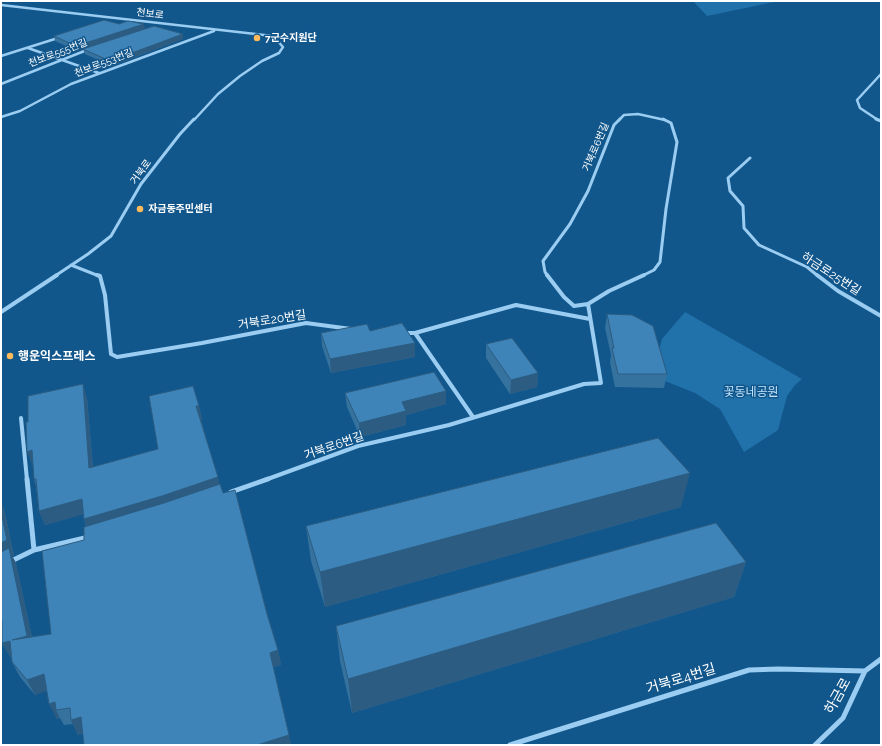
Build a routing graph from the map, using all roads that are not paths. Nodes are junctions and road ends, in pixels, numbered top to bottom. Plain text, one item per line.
1 (1, 5) edge
2 (118, 18) junction
3 (110, 20) edge
4 (168, 24) junction
5 (160, 27) edge
6 (216, 30) junction
7 (65, 35) edge
8 (274, 36) joint
9 (27, 48) junction
10 (92, 49) edge
11 (1, 56) edge
12 (60, 60) junction
13 (99, 73) junction
14 (881, 74) edge
15 (1, 84) edge
16 (1, 117) edge
17 (881, 121) edge
18 (750, 158) dead end
19 (71, 265) junction
20 (588, 304) junction
21 (2, 310) edge
22 (881, 316) edge
23 (590, 319) junction
24 (354, 329) edge
25 (400, 333) edge
26 (416, 333) junction
27 (473, 417) junction
28 (21, 418) dead end
29 (228, 493) edge
30 (92, 536) edge
31 (34, 550) junction
32 (1, 566) edge
33 (881, 659) edge
34 (865, 671) junction
35 (510, 745) edge
36 (815, 745) edge

1 - 2 street, 천보로
2 - 3 street
2 - 4 street, 천보로
4 - 5 street
4 - 6 street, 천보로
6 - 8 street, 천보로
6 - 13 street, 천보로553번길
7 - 9 street
8 - 19 street, 거북로
9 - 11 street
9 - 12 street
10 - 12 street, 천보로555번길
12 - 13 street
12 - 15 street, 천보로555번길
13 - 16 street, 천보로553번길
14 - 17 street
18 - 22 street, 하금로25번길
19 - 21 street, 거북로
19 - 24 street, 거북로20번길
20 - 20 street, 거북로6번길
20 - 23 street, 거북로6번길
23 - 26 street
23 - 27 street, 거북로6번길
25 - 26 street
26 - 27 street
27 - 29 street, 거북로6번길
28 - 31 street
30 - 31 street
31 - 32 street
33 - 34 street, 하금로
34 - 35 street, 거북로4번길
34 - 36 street, 하금로

